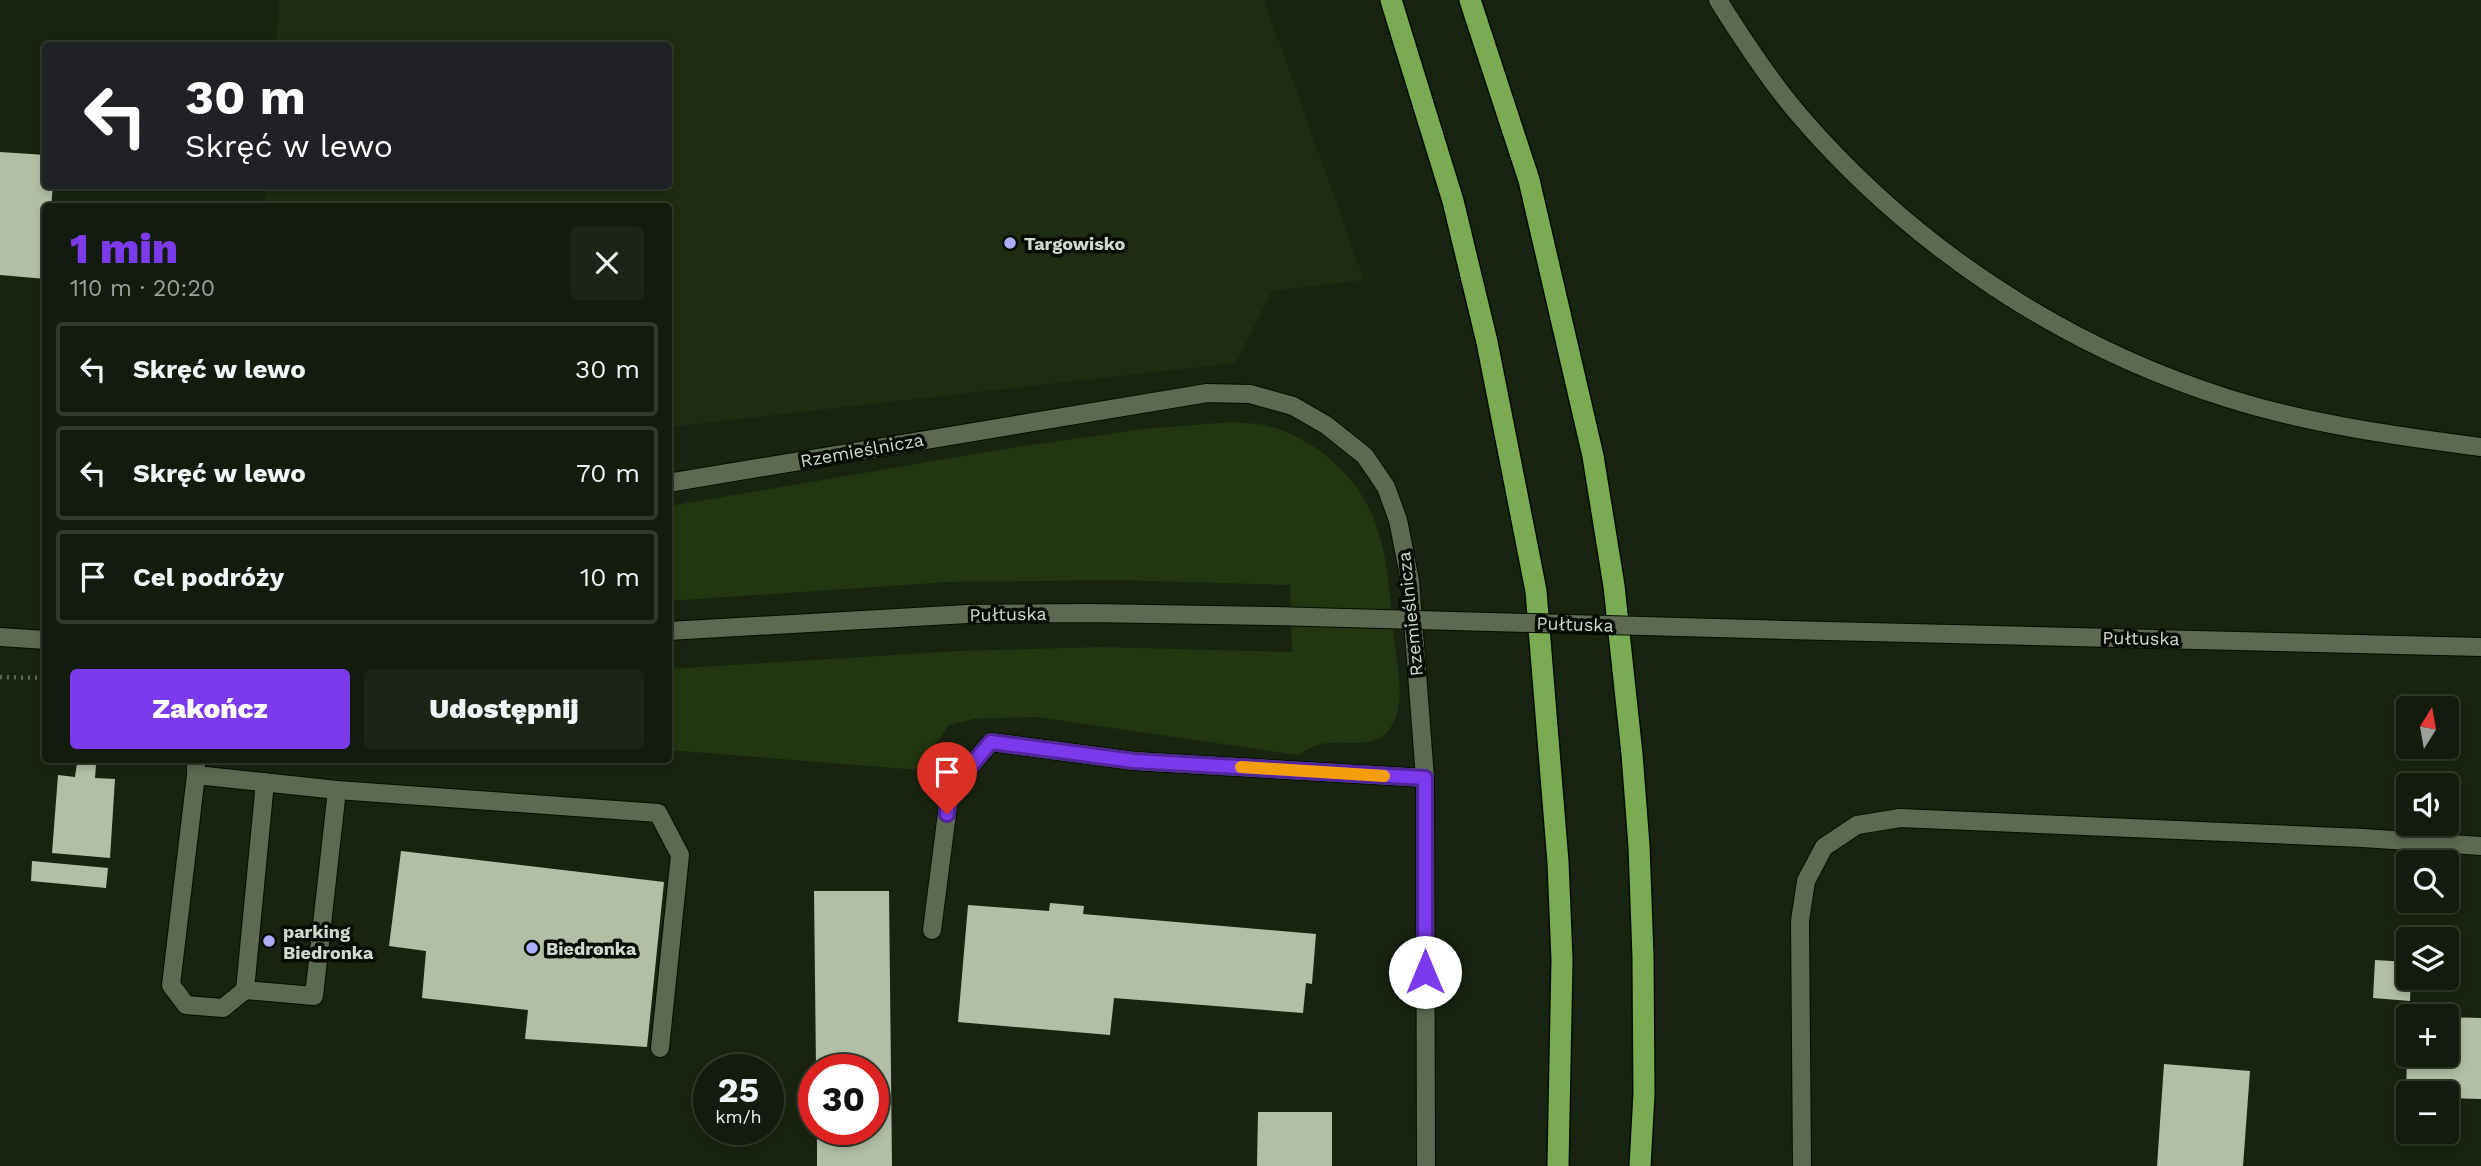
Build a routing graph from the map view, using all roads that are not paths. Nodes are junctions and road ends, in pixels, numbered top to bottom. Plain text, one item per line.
1 (1391, 0) edge
2 (1469, 0) edge
3 (1718, 0) edge
4 (2481, 447) edge
5 (672, 482) edge
6 (672, 631) edge
7 (0, 637) edge
8 (42, 640) edge
9 (2481, 647) edge
10 (196, 767) edge
11 (1425, 778) junction
12 (265, 782) junction
13 (337, 790) junction
14 (2481, 846) edge
15 (932, 930) dead end
16 (245, 990) junction
17 (660, 1048) dead end
18 (1426, 1166) edge
19 (1558, 1166) edge
20 (1640, 1166) edge
21 (1802, 1166) edge

1 - 19 highway
2 - 20 highway
3 - 4 main road
5 - 11 main road, Rzemieślnicza
6 - 9 main road, Pułtuska, bridge
7 - 8 main road
10 - 12 main road
10 - 16 main road
11 - 15 main road
11 - 18 main road, Rzemieślnicza
12 - 13 main road
12 - 16 main road
13 - 16 main road
13 - 17 main road
14 - 21 main road

